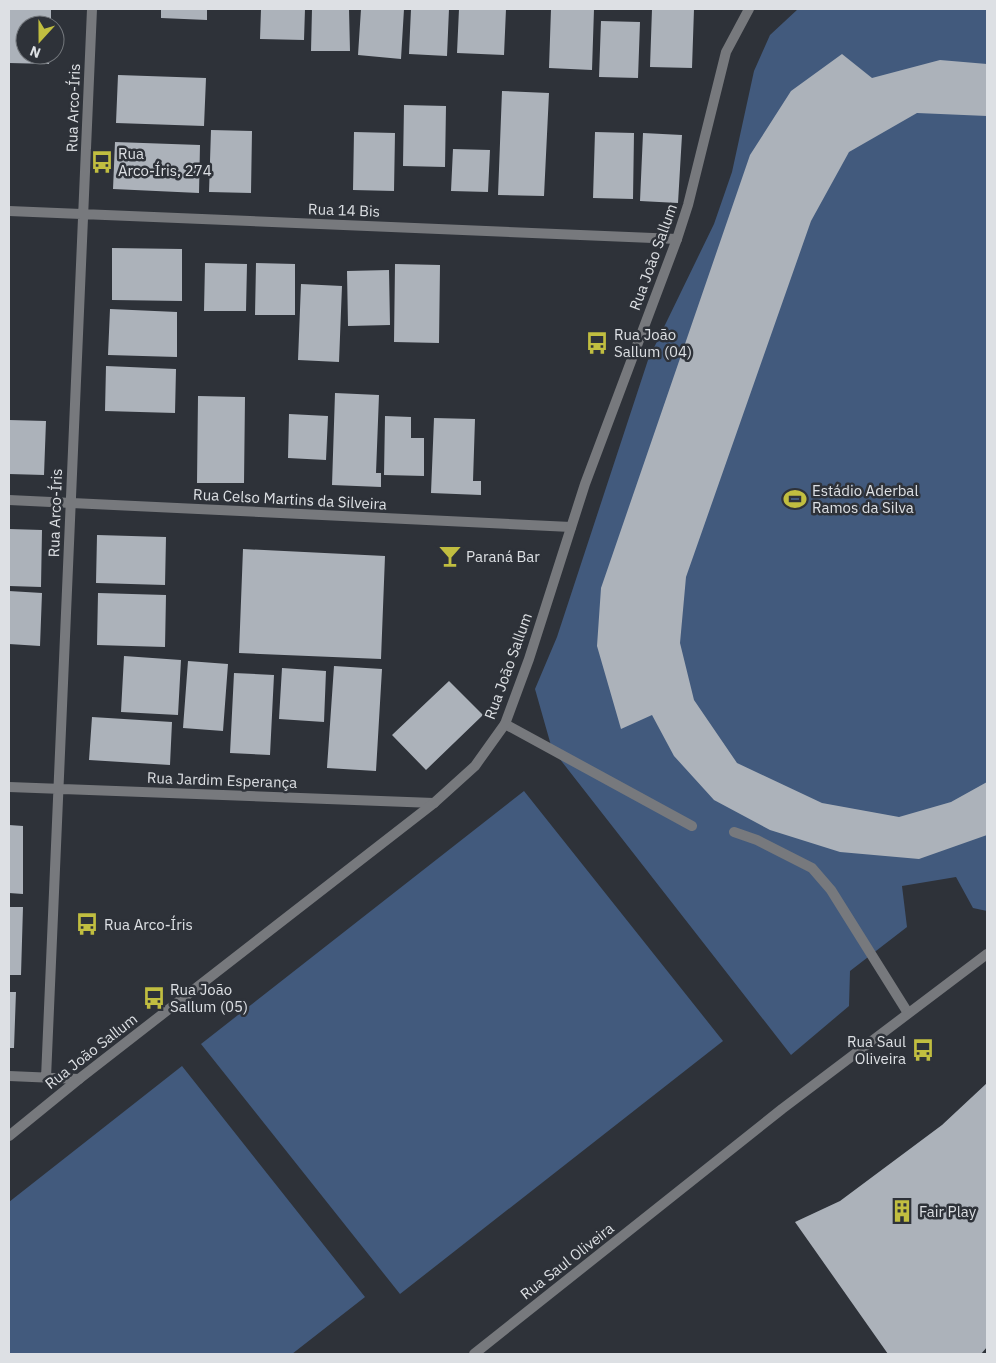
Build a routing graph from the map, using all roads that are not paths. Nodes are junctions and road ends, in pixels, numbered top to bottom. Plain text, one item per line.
1 (92, 9) edge
2 (749, 9) edge
3 (9, 210) edge
4 (83, 214) junction
5 (677, 239) junction
6 (9, 500) edge
7 (71, 503) junction
8 (571, 527) junction
9 (505, 724) junction
10 (9, 787) edge
11 (58, 789) junction
12 (434, 803) junction
13 (692, 826) dead end
14 (734, 832) dead end
15 (987, 954) edge
16 (908, 1013) junction
17 (9, 1076) edge
18 (46, 1078) junction
19 (79, 1079) junction
20 (9, 1136) edge
21 (474, 1354) edge

1 - 4 street, Rua Arco-Íris
2 - 5 street, Rua João Sallum
3 - 4 street, Rua 14 Bis
4 - 5 street, Rua 14 Bis
4 - 7 street, Rua Arco-Íris
5 - 8 street, Rua João Sallum
6 - 7 street, Rua Celso Martins da Silveira
7 - 8 street, Rua Celso Martins da Silveira
7 - 11 street, Rua Arco-Íris
8 - 9 street, Rua João Sallum
9 - 12 street, Rua João Sallum
9 - 13 street
10 - 11 street, Rua Jardim Esperança
11 - 12 street, Rua Jardim Esperança
11 - 18 street, Rua Arco-Íris
12 - 19 street, Rua João Sallum
14 - 16 street
15 - 16 street, Rua Saul Oliveira
16 - 21 street, Rua Saul Oliveira
17 - 18 street
18 - 19 street
19 - 20 street, Rua João Sallum

